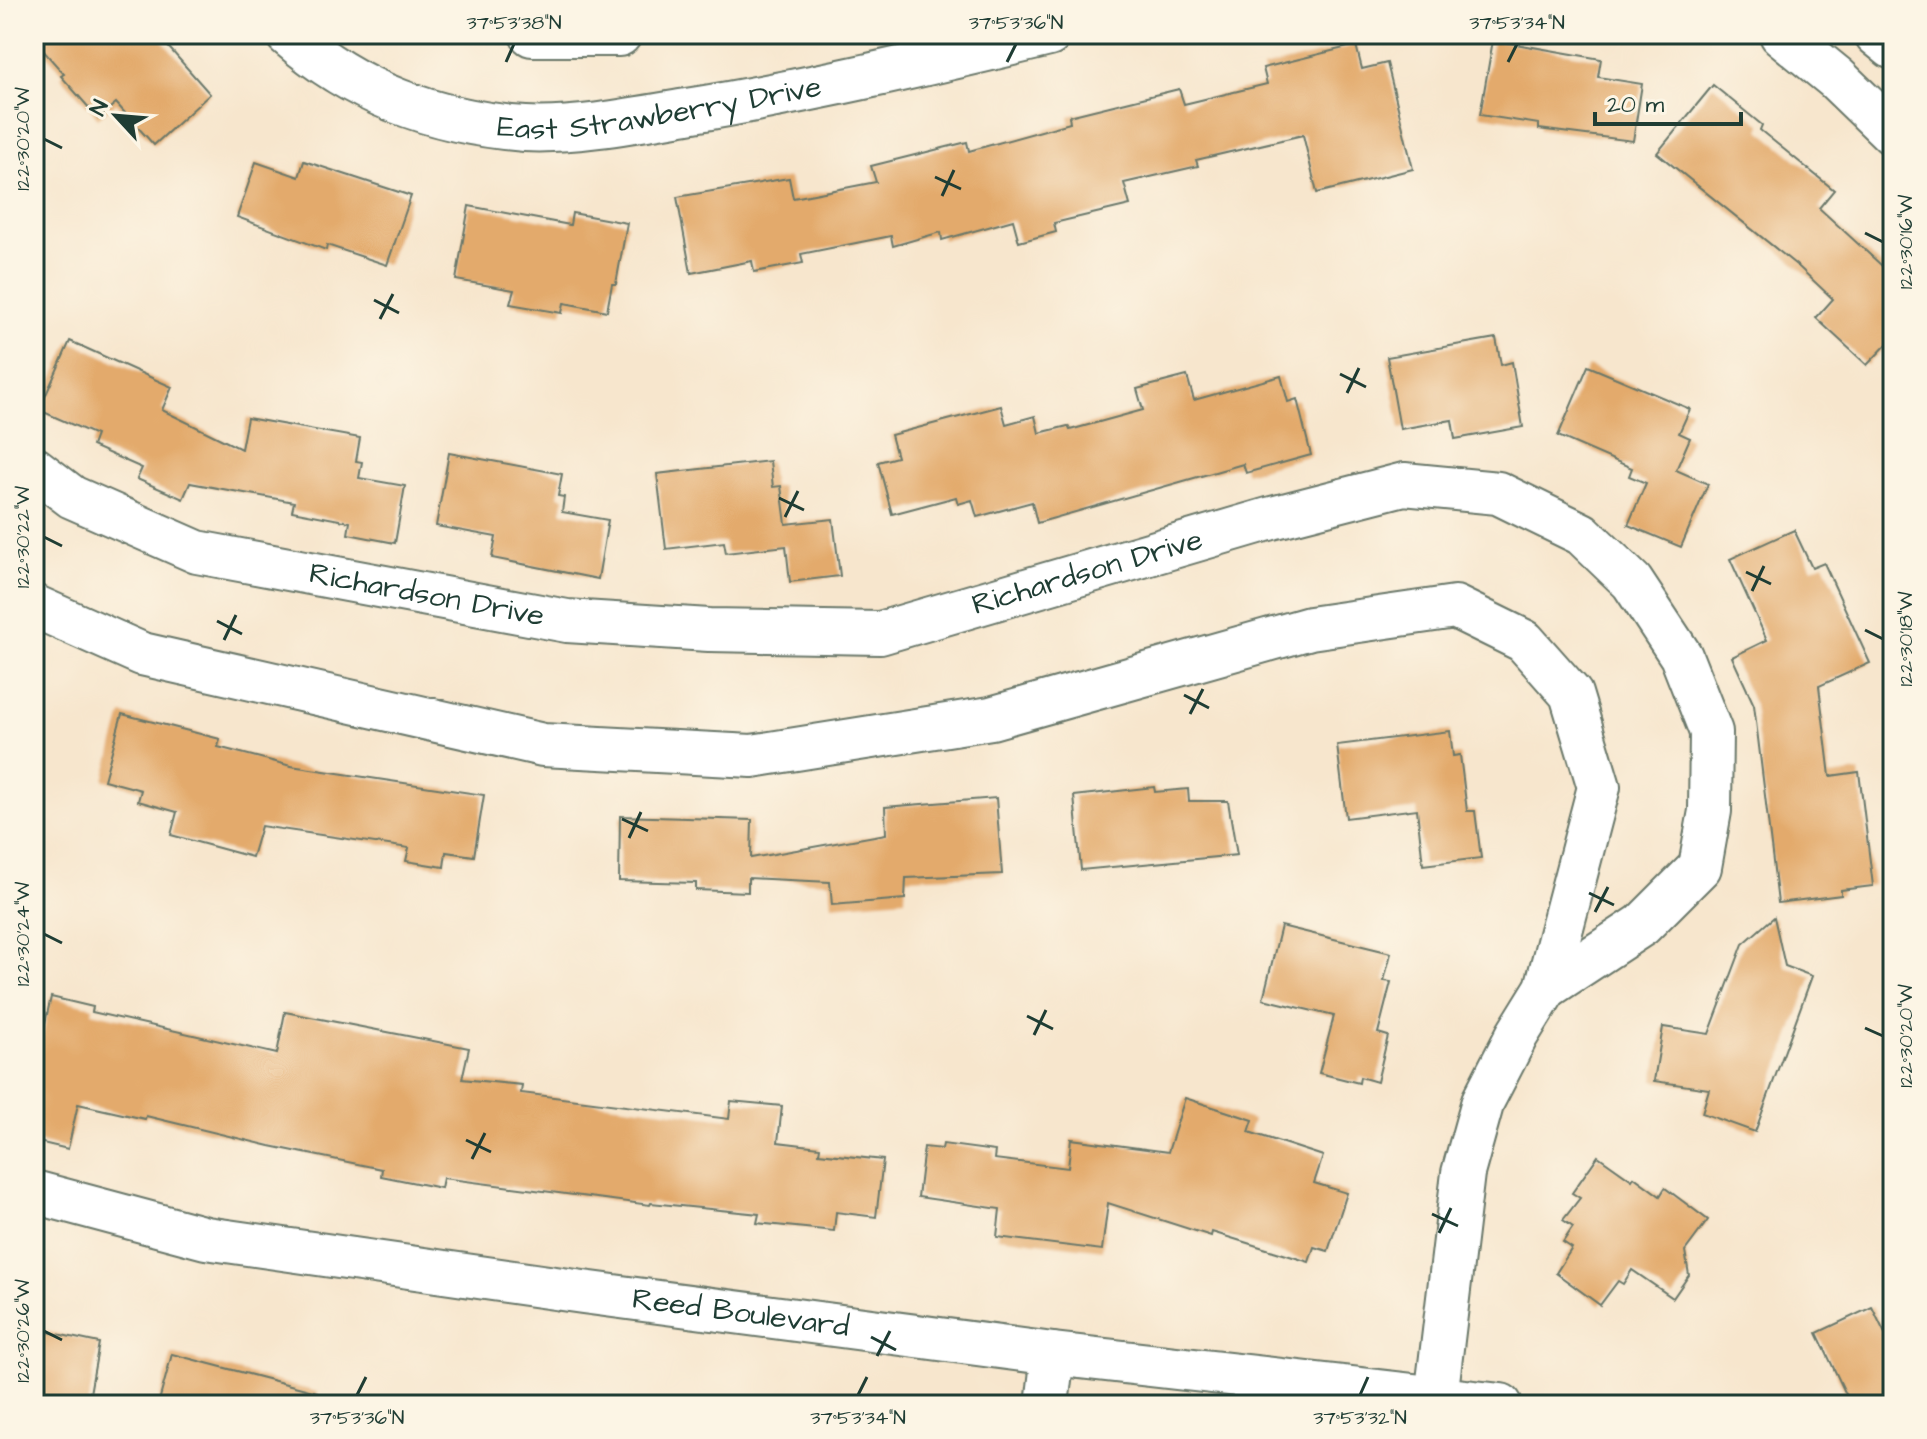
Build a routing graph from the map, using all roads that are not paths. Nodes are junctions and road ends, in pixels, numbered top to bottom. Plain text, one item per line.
1 (288, 34) edge
2 (532, 34) edge
3 (619, 34) edge
4 (1049, 34) edge
5 (1782, 34) edge
6 (1877, 34) edge
7 (1893, 47) edge
8 (1893, 133) edge
9 (34, 468) edge
10 (34, 606) edge
11 (1546, 988) junction
12 (34, 1192) edge
13 (1053, 1354) junction
14 (1436, 1398) junction
15 (1047, 1405) edge
16 (1501, 1405) edge

1 - 4 street, East Strawberry Drive
2 - 3 street
5 - 8 street
6 - 7 street
9 - 11 street, Richardson Drive
10 - 11 street, Richardson Drive
11 - 14 street, Richardson Drive
12 - 13 street, Reed Boulevard
13 - 14 street, Reed Boulevard
13 - 15 street
14 - 16 street, Reed Boulevard

